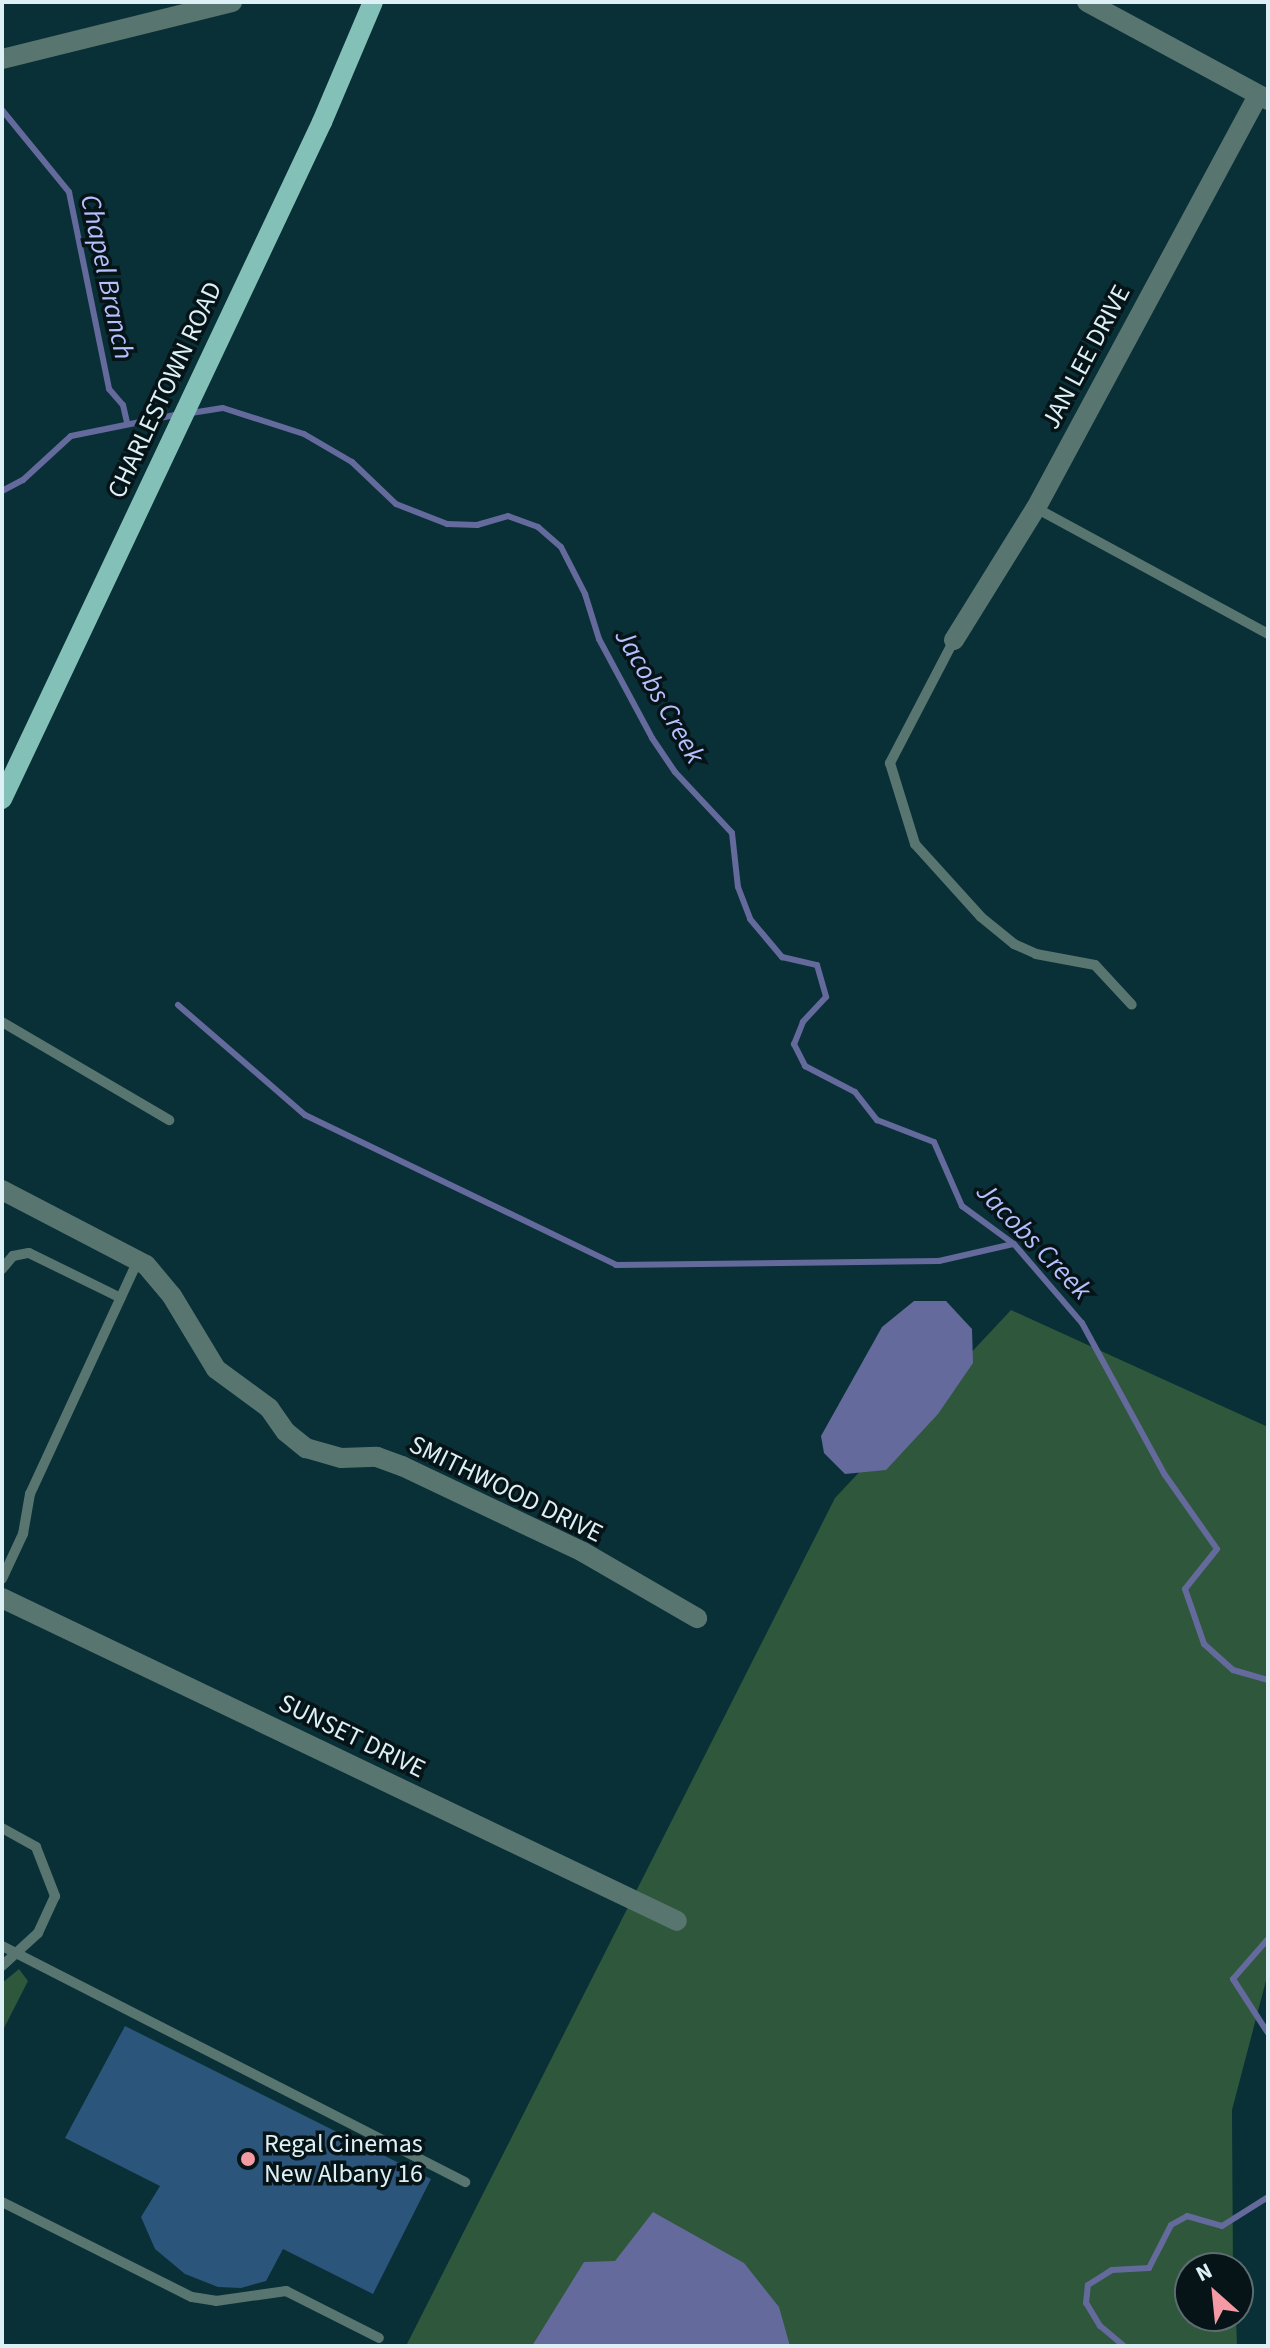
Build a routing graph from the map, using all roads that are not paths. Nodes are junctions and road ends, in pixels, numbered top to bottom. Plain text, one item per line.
1 (232, 2) edge
2 (373, 2) edge
3 (1087, 2) edge
4 (2, 59) edge
5 (1263, 98) edge
6 (1036, 508) junction
7 (1268, 634) edge
8 (954, 640) joint
9 (2, 799) edge
10 (1132, 1005) dead end
11 (2, 1022) edge
12 (169, 1120) dead end
13 (2, 1190) edge
14 (138, 1260) junction
15 (2, 1269) edge
16 (121, 1298) junction
17 (2, 1579) edge
18 (2, 1598) edge
19 (697, 1618) dead end
20 (2, 1828) edge
21 (677, 1921) dead end
22 (2, 1946) edge
23 (17, 1954) junction
24 (2, 1966) edge
25 (465, 2182) dead end
26 (2, 2202) edge
27 (379, 2338) dead end

1 - 4 street
2 - 9 main road, CHARLESTOWN ROAD
3 - 5 street
5 - 6 street, JAN LEE DRIVE
6 - 7 lane
6 - 8 street, JAN LEE DRIVE
8 - 10 lane
11 - 12 lane
13 - 14 street, SMITHWOOD DRIVE
14 - 16 lane
14 - 19 street, SMITHWOOD DRIVE
15 - 16 lane
16 - 17 lane
18 - 21 street, SUNSET DRIVE
20 - 23 lane
22 - 23 lane
23 - 24 lane
23 - 25 lane
26 - 27 lane

